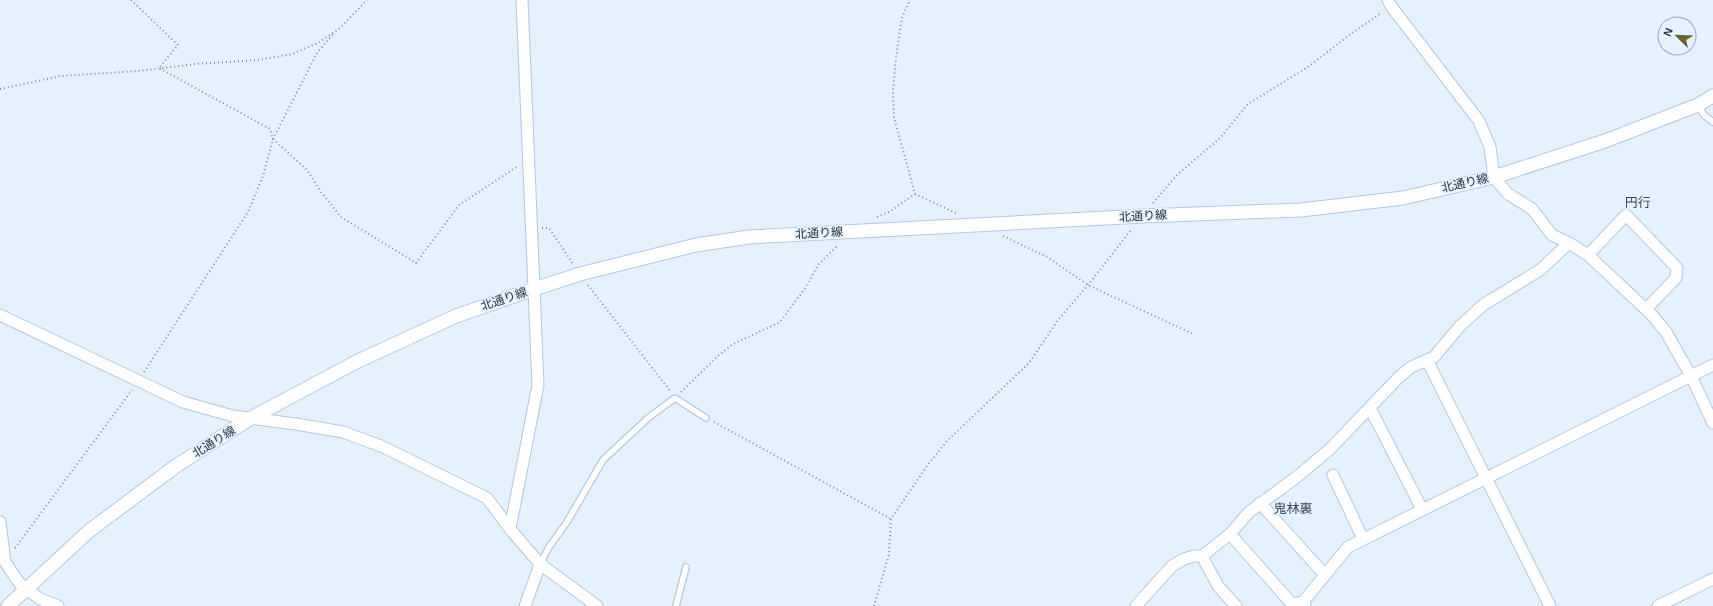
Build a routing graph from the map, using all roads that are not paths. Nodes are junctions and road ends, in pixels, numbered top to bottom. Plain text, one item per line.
1 (522, 0) edge
2 (1390, 3) edge
3 (1713, 96) edge
4 (1698, 105) junction
5 (1713, 122) edge
6 (1494, 177) junction
7 (1569, 243) junction
8 (1588, 256) junction
9 (534, 289) junction
10 (1646, 309) junction
11 (0, 315) edge
12 (1427, 360) junction
13 (1713, 364) edge
14 (1691, 376) junction
15 (1370, 408) junction
16 (251, 418) junction
17 (706, 418) road end
18 (1713, 423) edge
19 (1333, 475) dead end
20 (1487, 477) junction
21 (1260, 503) junction
22 (1422, 509) junction
23 (0, 522) edge
24 (510, 529) junction
25 (1230, 534) junction
26 (1363, 539) junction
27 (1202, 556) junction
28 (540, 564) junction
29 (686, 567) dead end
30 (1325, 575) junction
31 (1713, 579) edge
32 (26, 588) junction
33 (1304, 604) edge
34 (8, 606) edge
35 (58, 606) edge
36 (525, 606) edge
37 (597, 606) edge
38 (676, 606) edge
39 (1136, 606) edge
40 (1236, 606) edge
41 (1550, 606) edge
42 (1658, 606) edge

1 - 9 street
2 - 6 street
3 - 4 street, 北通り線
4 - 5 lane
4 - 6 street, 北通り線
6 - 7 street
6 - 9 street, 北通り線
7 - 8 street
7 - 12 street
8 - 10 street
8 - 10 street
9 - 16 street, 北通り線
9 - 24 street
10 - 14 street
11 - 16 street
12 - 15 street
12 - 20 street
13 - 14 street
14 - 18 street
14 - 20 street
15 - 21 street
15 - 22 street
16 - 24 street
16 - 32 street, 北通り線
17 - 28 lane
19 - 26 street
20 - 22 street
20 - 41 street
21 - 25 street
21 - 30 street
22 - 26 street
23 - 32 street
24 - 28 street
25 - 27 street
25 - 33 street
26 - 30 street
27 - 39 street
27 - 40 street
28 - 36 street
28 - 37 street
29 - 38 lane
30 - 33 street
31 - 42 street
32 - 34 street, 北通り線
32 - 35 street

